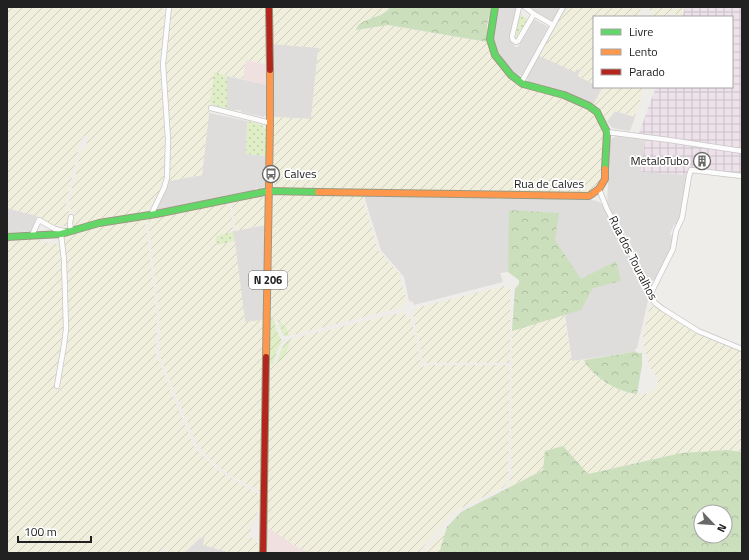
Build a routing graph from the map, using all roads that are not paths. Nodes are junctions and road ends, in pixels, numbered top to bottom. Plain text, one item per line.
1 (169, 7) edge
2 (269, 7) edge
3 (495, 7) edge
4 (519, 7) edge
5 (525, 7) edge
6 (563, 7) edge
7 (534, 14) junction
8 (553, 25) junction
9 (521, 82) junction
10 (211, 108) dead end
11 (270, 123) junction
12 (607, 132) junction
13 (742, 151) edge
14 (742, 176) edge
15 (599, 189) junction
16 (269, 191) junction
17 (152, 214) junction
18 (71, 217) dead end
19 (70, 232) junction
20 (61, 234) junction
21 (32, 235) junction
22 (7, 237) edge
23 (652, 291) junction
24 (742, 349) edge
25 (57, 386) dead end
26 (263, 553) edge

1 - 17 street
2 - 11 street, N 206
3 - 9 street, Rua de Calves
4 - 7 street
5 - 7 street
6 - 8 street
7 - 8 street
8 - 9 street
9 - 12 street, Rua de Calves
10 - 11 street
11 - 16 street, N 206
12 - 13 street
12 - 15 street, Rua de Calves
14 - 23 street
15 - 16 street, Rua de Calves
15 - 23 street, Rua dos Touralhos
16 - 17 street, Rua de Calves
16 - 26 street, N 206
17 - 19 street, Rua de Calves
18 - 19 street
19 - 20 street, Rua de Calves
19 - 21 street
20 - 21 street, Rua de Calves
20 - 25 street
21 - 22 street, Rua de Calves
23 - 24 street, Rua dos Touralhos

